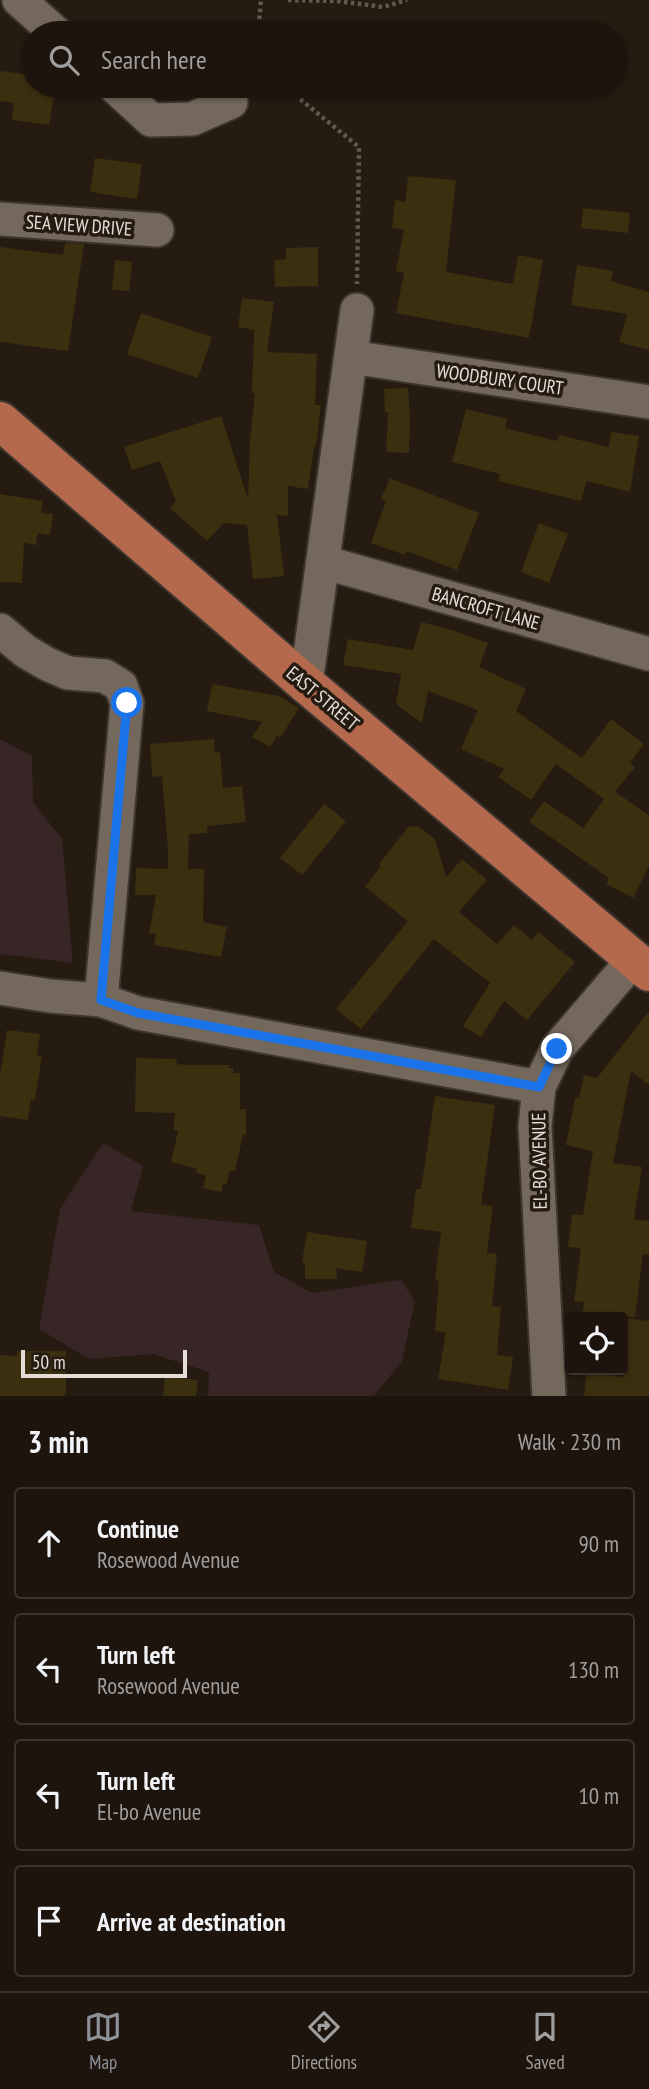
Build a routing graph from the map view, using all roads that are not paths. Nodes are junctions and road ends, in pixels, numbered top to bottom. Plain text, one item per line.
1 (19, 0) edge
2 (42, 21) edge
3 (127, 98) edge
4 (231, 102) dead end
5 (0, 219) edge
6 (157, 230) dead end
7 (357, 310) road end
8 (351, 357) junction
9 (649, 402) edge
10 (0, 421) edge
11 (323, 562) junction
12 (0, 630) edge
13 (649, 654) edge
14 (306, 684) junction
15 (642, 965) edge
16 (0, 988) edge
17 (101, 1000) junction
18 (539, 1087) junction
19 (549, 1396) edge

1 - 2 street
3 - 4 street
5 - 6 street, SEA VIEW DRIVE
7 - 8 street
8 - 9 street, WOODBURY COURT
8 - 11 street
10 - 14 main road, EAST STREET
11 - 13 street, BANCROFT LANE
11 - 14 street
12 - 17 street
14 - 15 main road, EAST STREET
15 - 18 street, EL-BO AVENUE
16 - 17 street
17 - 18 street
18 - 19 street, EL-BO AVENUE

